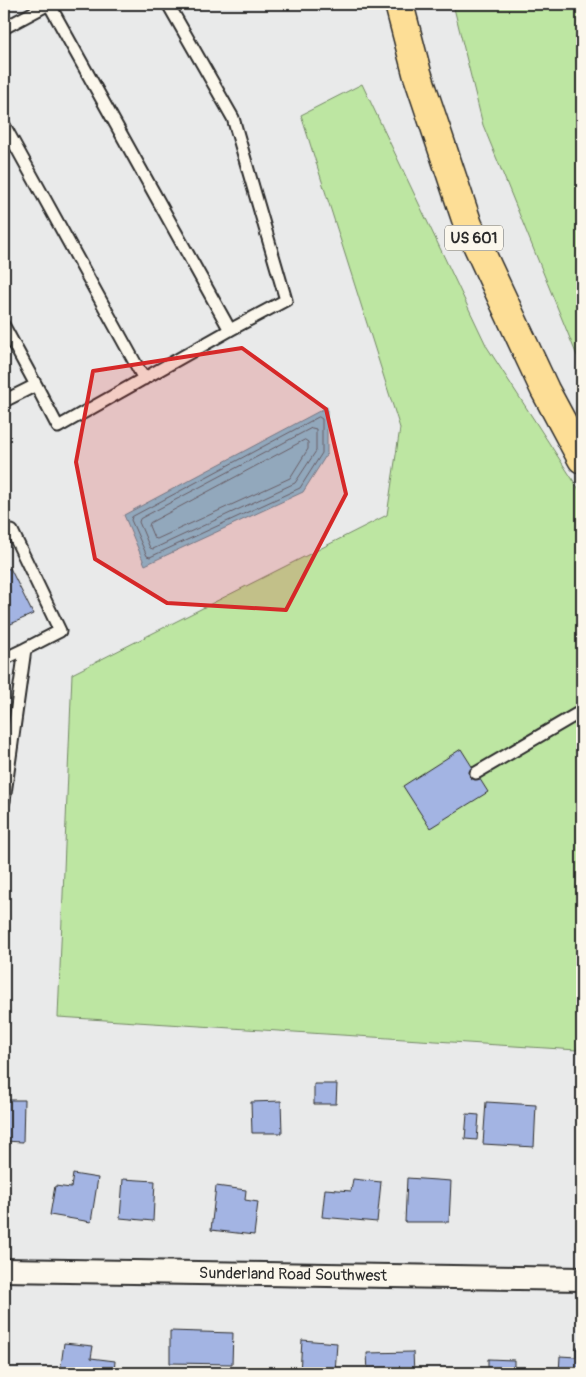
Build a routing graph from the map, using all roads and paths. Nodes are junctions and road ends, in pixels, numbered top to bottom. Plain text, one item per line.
1 (49, 4) edge
2 (168, 4) edge
3 (399, 4) edge
4 (4, 28) edge
5 (4, 125) edge
6 (4, 326) edge
7 (230, 330) junction
8 (144, 379) junction
9 (36, 386) junction
10 (4, 401) edge
11 (582, 459) edge
12 (4, 536) edge
13 (25, 649) junction
14 (4, 660) edge
15 (582, 711) edge
16 (476, 773) dead end
17 (4, 801) edge
18 (4, 1270) edge
19 (582, 1278) edge

1 - 4 lane
1 - 7 lane
2 - 7 lane
3 - 11 highway, US 601
5 - 8 lane
6 - 9 lane
7 - 8 lane
8 - 9 lane
9 - 10 lane
12 - 13 lane
13 - 14 lane
13 - 17 lane
15 - 16 lane
18 - 19 street, Sunderland Road Southwest

